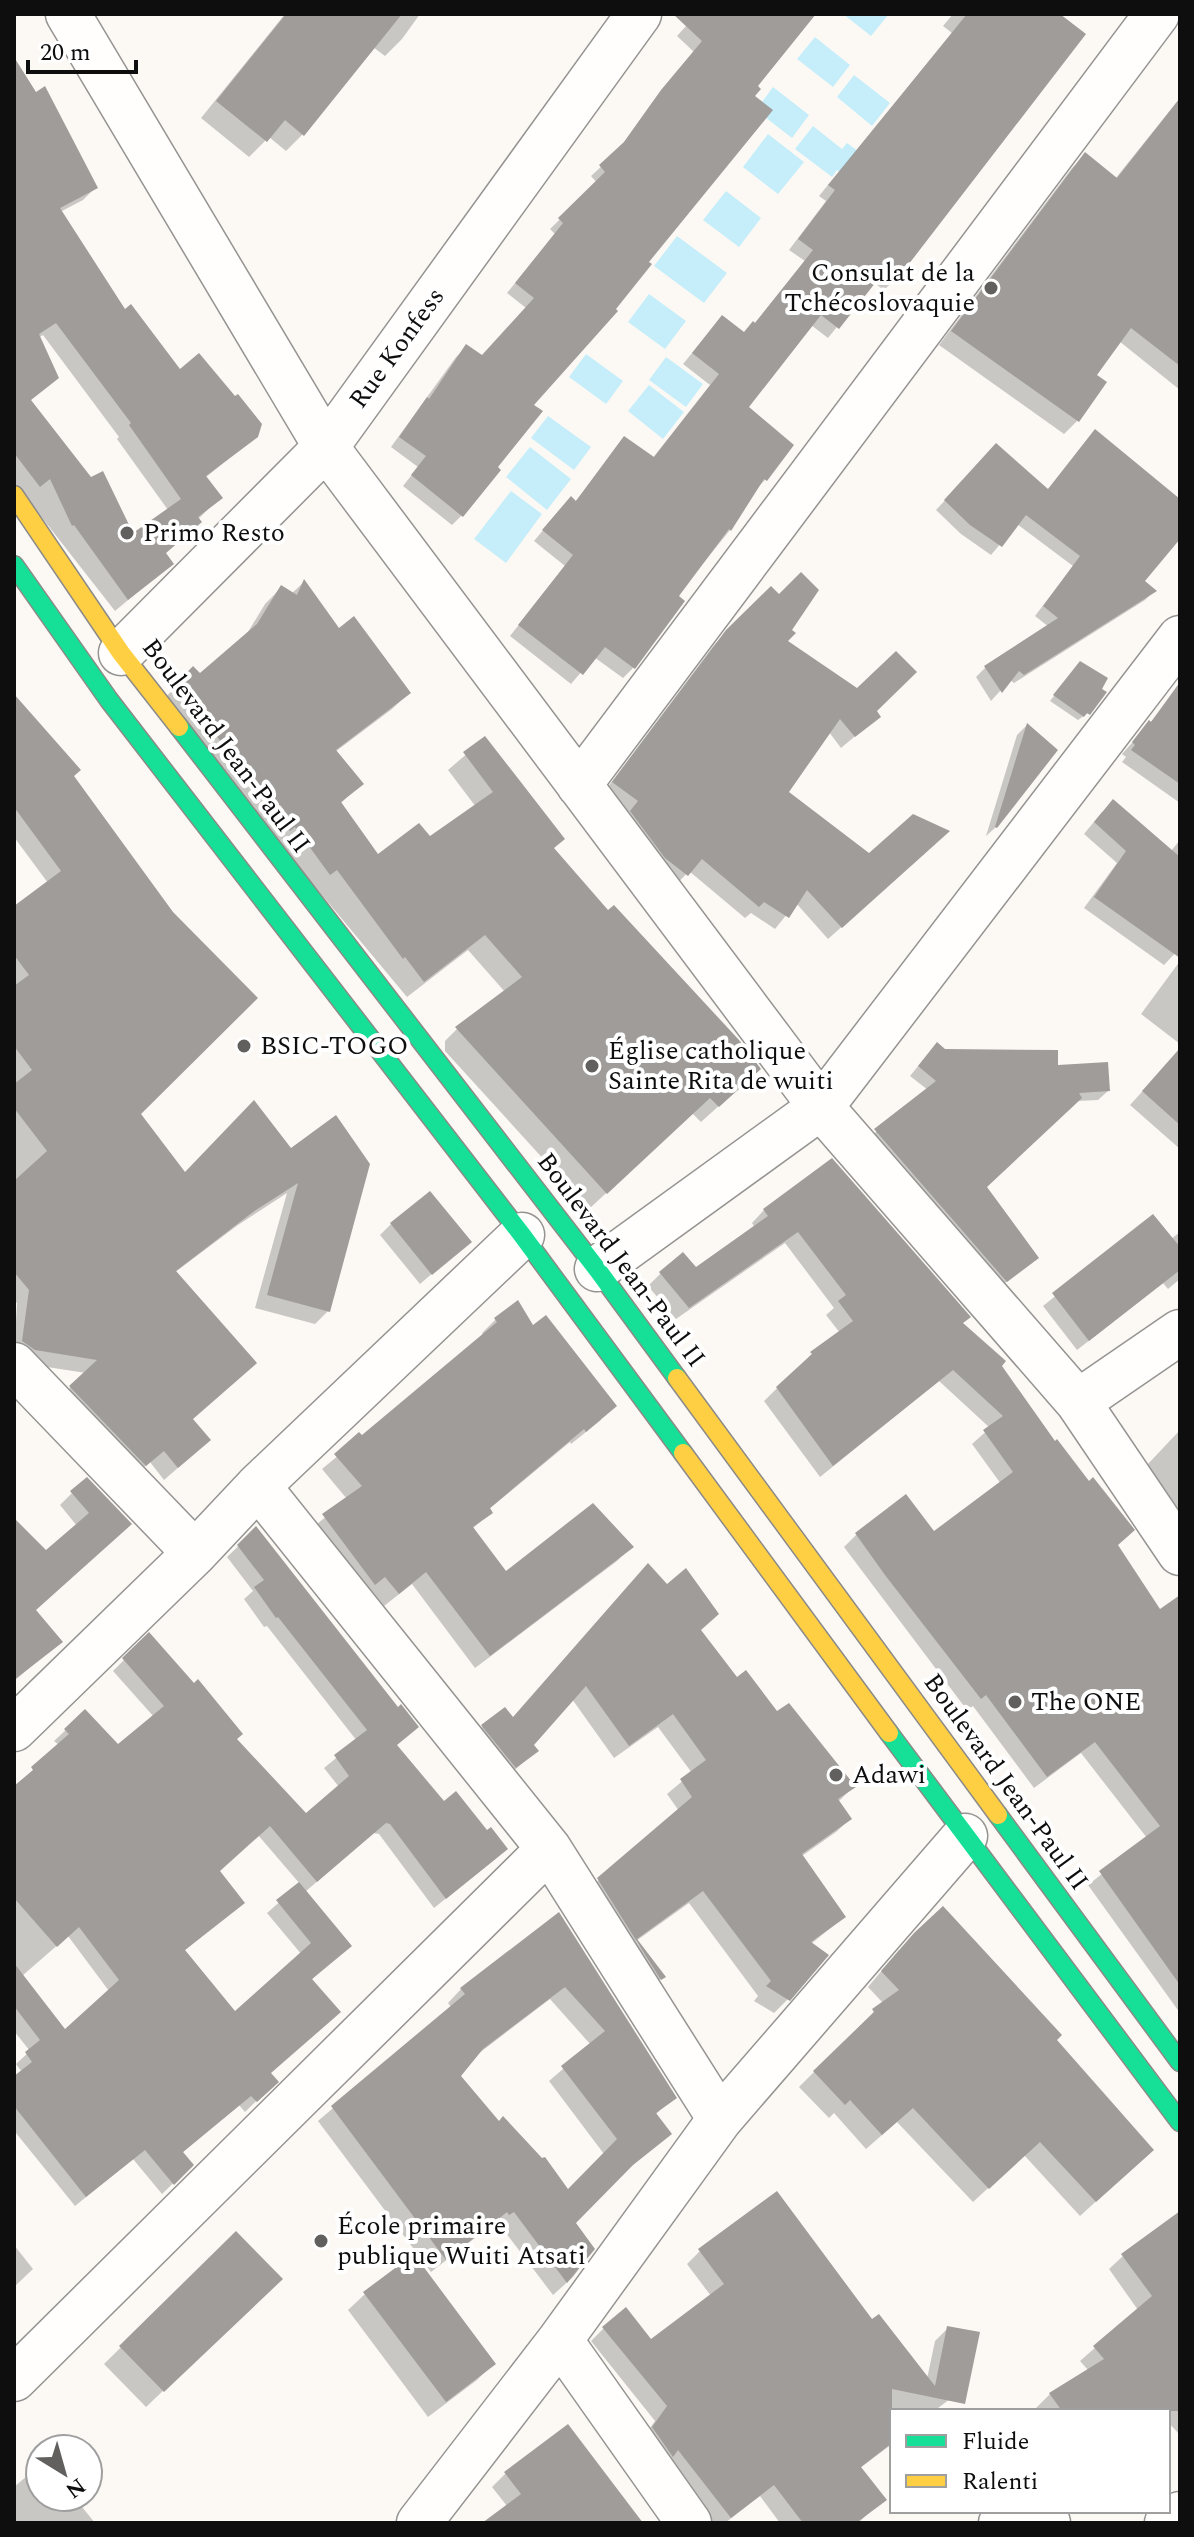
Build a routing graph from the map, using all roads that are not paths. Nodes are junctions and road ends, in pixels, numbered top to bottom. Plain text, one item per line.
1 (68, 14) edge
2 (639, 14) edge
3 (1157, 14) edge
4 (326, 447) junction
5 (14, 495) edge
6 (14, 565) edge
7 (121, 653) junction
8 (1172, 666) edge
9 (579, 785) junction
10 (821, 1107) junction
11 (522, 1235) junction
12 (597, 1269) junction
13 (1180, 1332) edge
14 (14, 1365) edge
15 (1078, 1402) junction
16 (258, 1486) junction
17 (195, 1553) junction
18 (1180, 1553) edge
19 (14, 1729) edge
20 (965, 1836) junction
21 (549, 1849) junction
22 (1180, 2062) edge
23 (720, 2119) junction
24 (1180, 2122) edge
25 (560, 2340) junction
26 (14, 2379) edge
27 (1180, 2514) edge
28 (419, 2523) edge
29 (689, 2523) edge
30 (1001, 2523) edge
31 (1048, 2523) edge
32 (1167, 2523) edge

1 - 4 street
2 - 4 street, Rue Konfess
3 - 9 street
4 - 7 street, Rue Konfess
4 - 9 street
5 - 7 main road, Boulevard Jean-Paul II
6 - 11 main road
7 - 12 main road, Boulevard Jean-Paul II
8 - 10 street
9 - 10 street
10 - 12 street
10 - 15 street
11 - 16 street
11 - 20 main road
12 - 22 main road, Boulevard Jean-Paul II
13 - 15 street
14 - 17 street
15 - 18 street
16 - 17 street
16 - 21 street
17 - 19 street
20 - 23 street
20 - 24 main road
21 - 23 street
21 - 26 street
23 - 25 street
25 - 28 street
25 - 29 street
27 - 32 street
30 - 31 street

